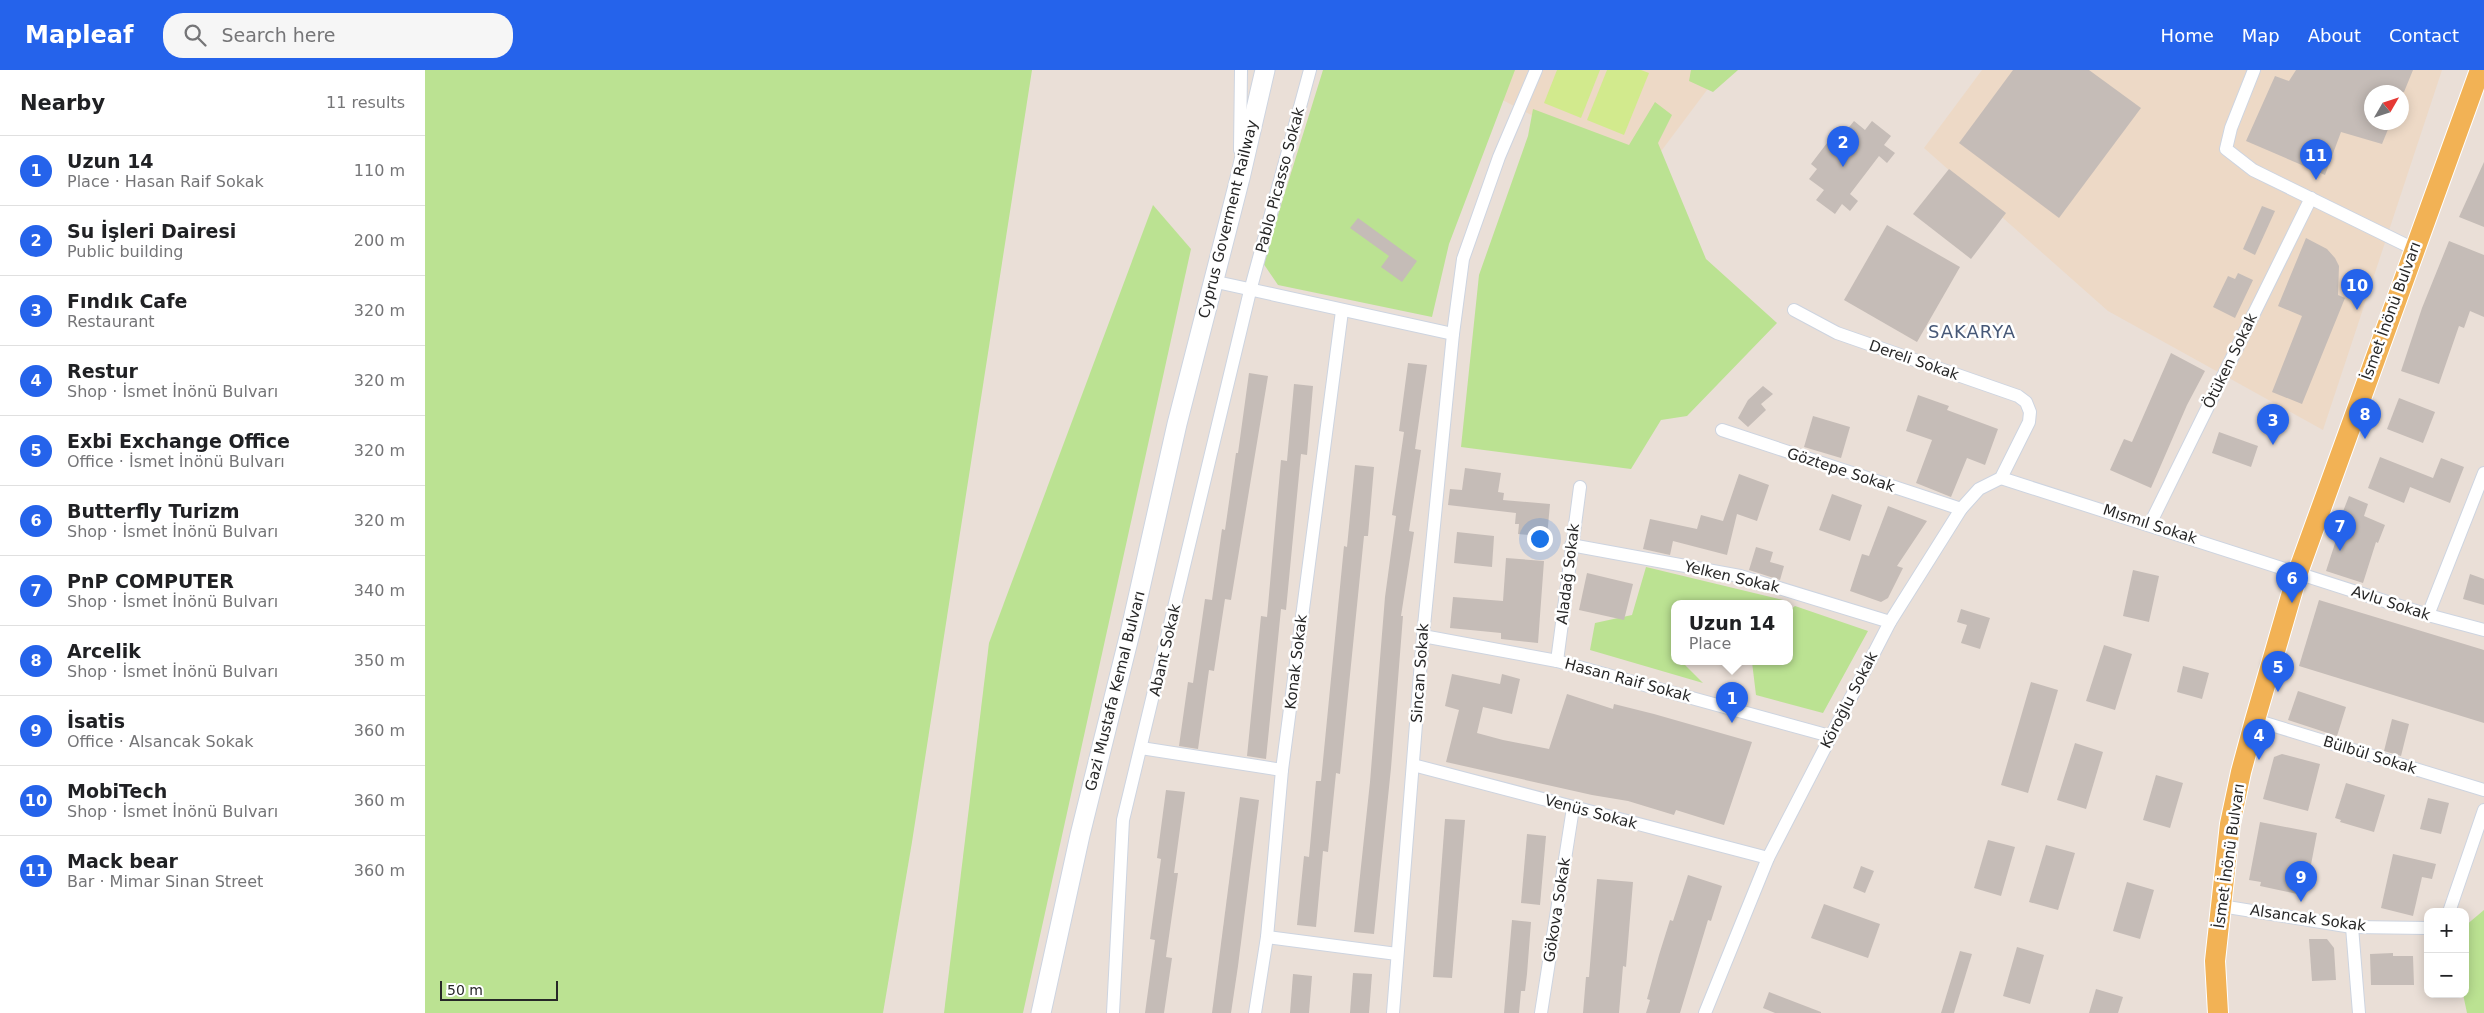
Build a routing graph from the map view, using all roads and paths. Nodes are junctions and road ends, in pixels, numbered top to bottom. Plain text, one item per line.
1 (1241, 70) edge
2 (1265, 70) edge
3 (1310, 70) edge
4 (1536, 70) edge
5 (2254, 70) edge
6 (2473, 70) edge
7 (2480, 70) edge
8 (2467, 107) junction
9 (1240, 178) junction
10 (2311, 198) junction
11 (2413, 249) junction
12 (1212, 281) junction
13 (1249, 291) junction
14 (1794, 310) dead end
15 (1342, 311) junction
16 (1453, 334) junction
17 (1190, 368) joint
18 (1722, 430) dead end
19 (2484, 473) edge
20 (2001, 478) junction
21 (1580, 487) dead end
22 (1961, 509) junction
23 (2150, 524) junction
24 (1571, 545) junction
25 (2298, 572) junction
26 (2428, 616) junction
27 (1890, 622) junction
28 (2484, 630) edge
29 (1423, 636) junction
30 (1557, 661) junction
31 (2255, 720) junction
32 (1830, 736) junction
33 (1141, 748) junction
34 (1413, 765) junction
35 (1282, 770) junction
36 (2484, 790) edge
37 (1573, 808) junction
38 (2484, 810) edge
39 (1768, 858) junction
40 (2221, 906) junction
41 (2450, 908) edge
42 (2352, 927) junction
43 (2424, 928) edge
44 (1267, 937) junction
45 (1397, 954) junction
46 (1041, 1013) edge
47 (1113, 1013) edge
48 (1255, 1013) edge
49 (1393, 1013) edge
50 (1541, 1013) edge
51 (1705, 1013) edge
52 (2218, 1013) edge
53 (2359, 1013) edge

1 - 9 street
2 - 9 main road, Cyprus Goverment Railway
3 - 13 street, Pablo Picasso Sokak
4 - 16 street, Sincan Sokak
5 - 10 street
6 - 8 main road, İsmet İnönü Bulvarı
7 - 8 main road, İsmet İnönü Bulvarı
8 - 11 main road, İsmet İnönü Bulvarı
9 - 12 main road, Cyprus Goverment Railway
10 - 11 street
10 - 23 street, Ötüken Sokak
11 - 25 main road, İsmet İnönü Bulvarı
12 - 13 street
12 - 17 main road, Cyprus Goverment Railway
13 - 15 street
13 - 33 street, Abant Sokak
14 - 20 street, Dereli Sokak
15 - 16 street
15 - 35 street, Konak Sokak
16 - 29 street, Sincan Sokak
17 - 46 main road, Gazi Mustafa Kemal Bulvarı
18 - 22 street, Göztepe Sokak
19 - 26 street
20 - 22 street, Köroğlu Sokak
20 - 23 street, Mısmıl Sokak
21 - 24 street, Aladağ Sokak
22 - 27 street, Köroğlu Sokak
23 - 25 street, Mısmıl Sokak
24 - 27 street, Yelken Sokak
24 - 30 street, Aladağ Sokak
25 - 26 street, Avlu Sokak
25 - 31 main road, İsmet İnönü Bulvarı
26 - 28 street, Avlu Sokak
27 - 32 street, Köroğlu Sokak
29 - 30 street, Hasan Raif Sokak
29 - 34 street, Sincan Sokak
30 - 32 street, Hasan Raif Sokak
31 - 36 street, Bülbül Sokak
31 - 40 main road, İsmet İnönü Bulvarı
32 - 39 street, Köroğlu Sokak
33 - 35 street
33 - 47 street, Abant Sokak
34 - 37 street, Venüs Sokak
34 - 45 street, Sincan Sokak
35 - 44 street, Konak Sokak
37 - 39 street, Venüs Sokak
37 - 50 street, Gökova Sokak
38 - 41 street
39 - 51 street, Köroğlu Sokak
40 - 42 street, Alsancak Sokak
40 - 52 main road, İsmet İnönü Bulvarı
42 - 43 street, Alsancak Sokak
42 - 53 street
44 - 45 street
44 - 48 street, Konak Sokak
45 - 49 street, Sincan Sokak

